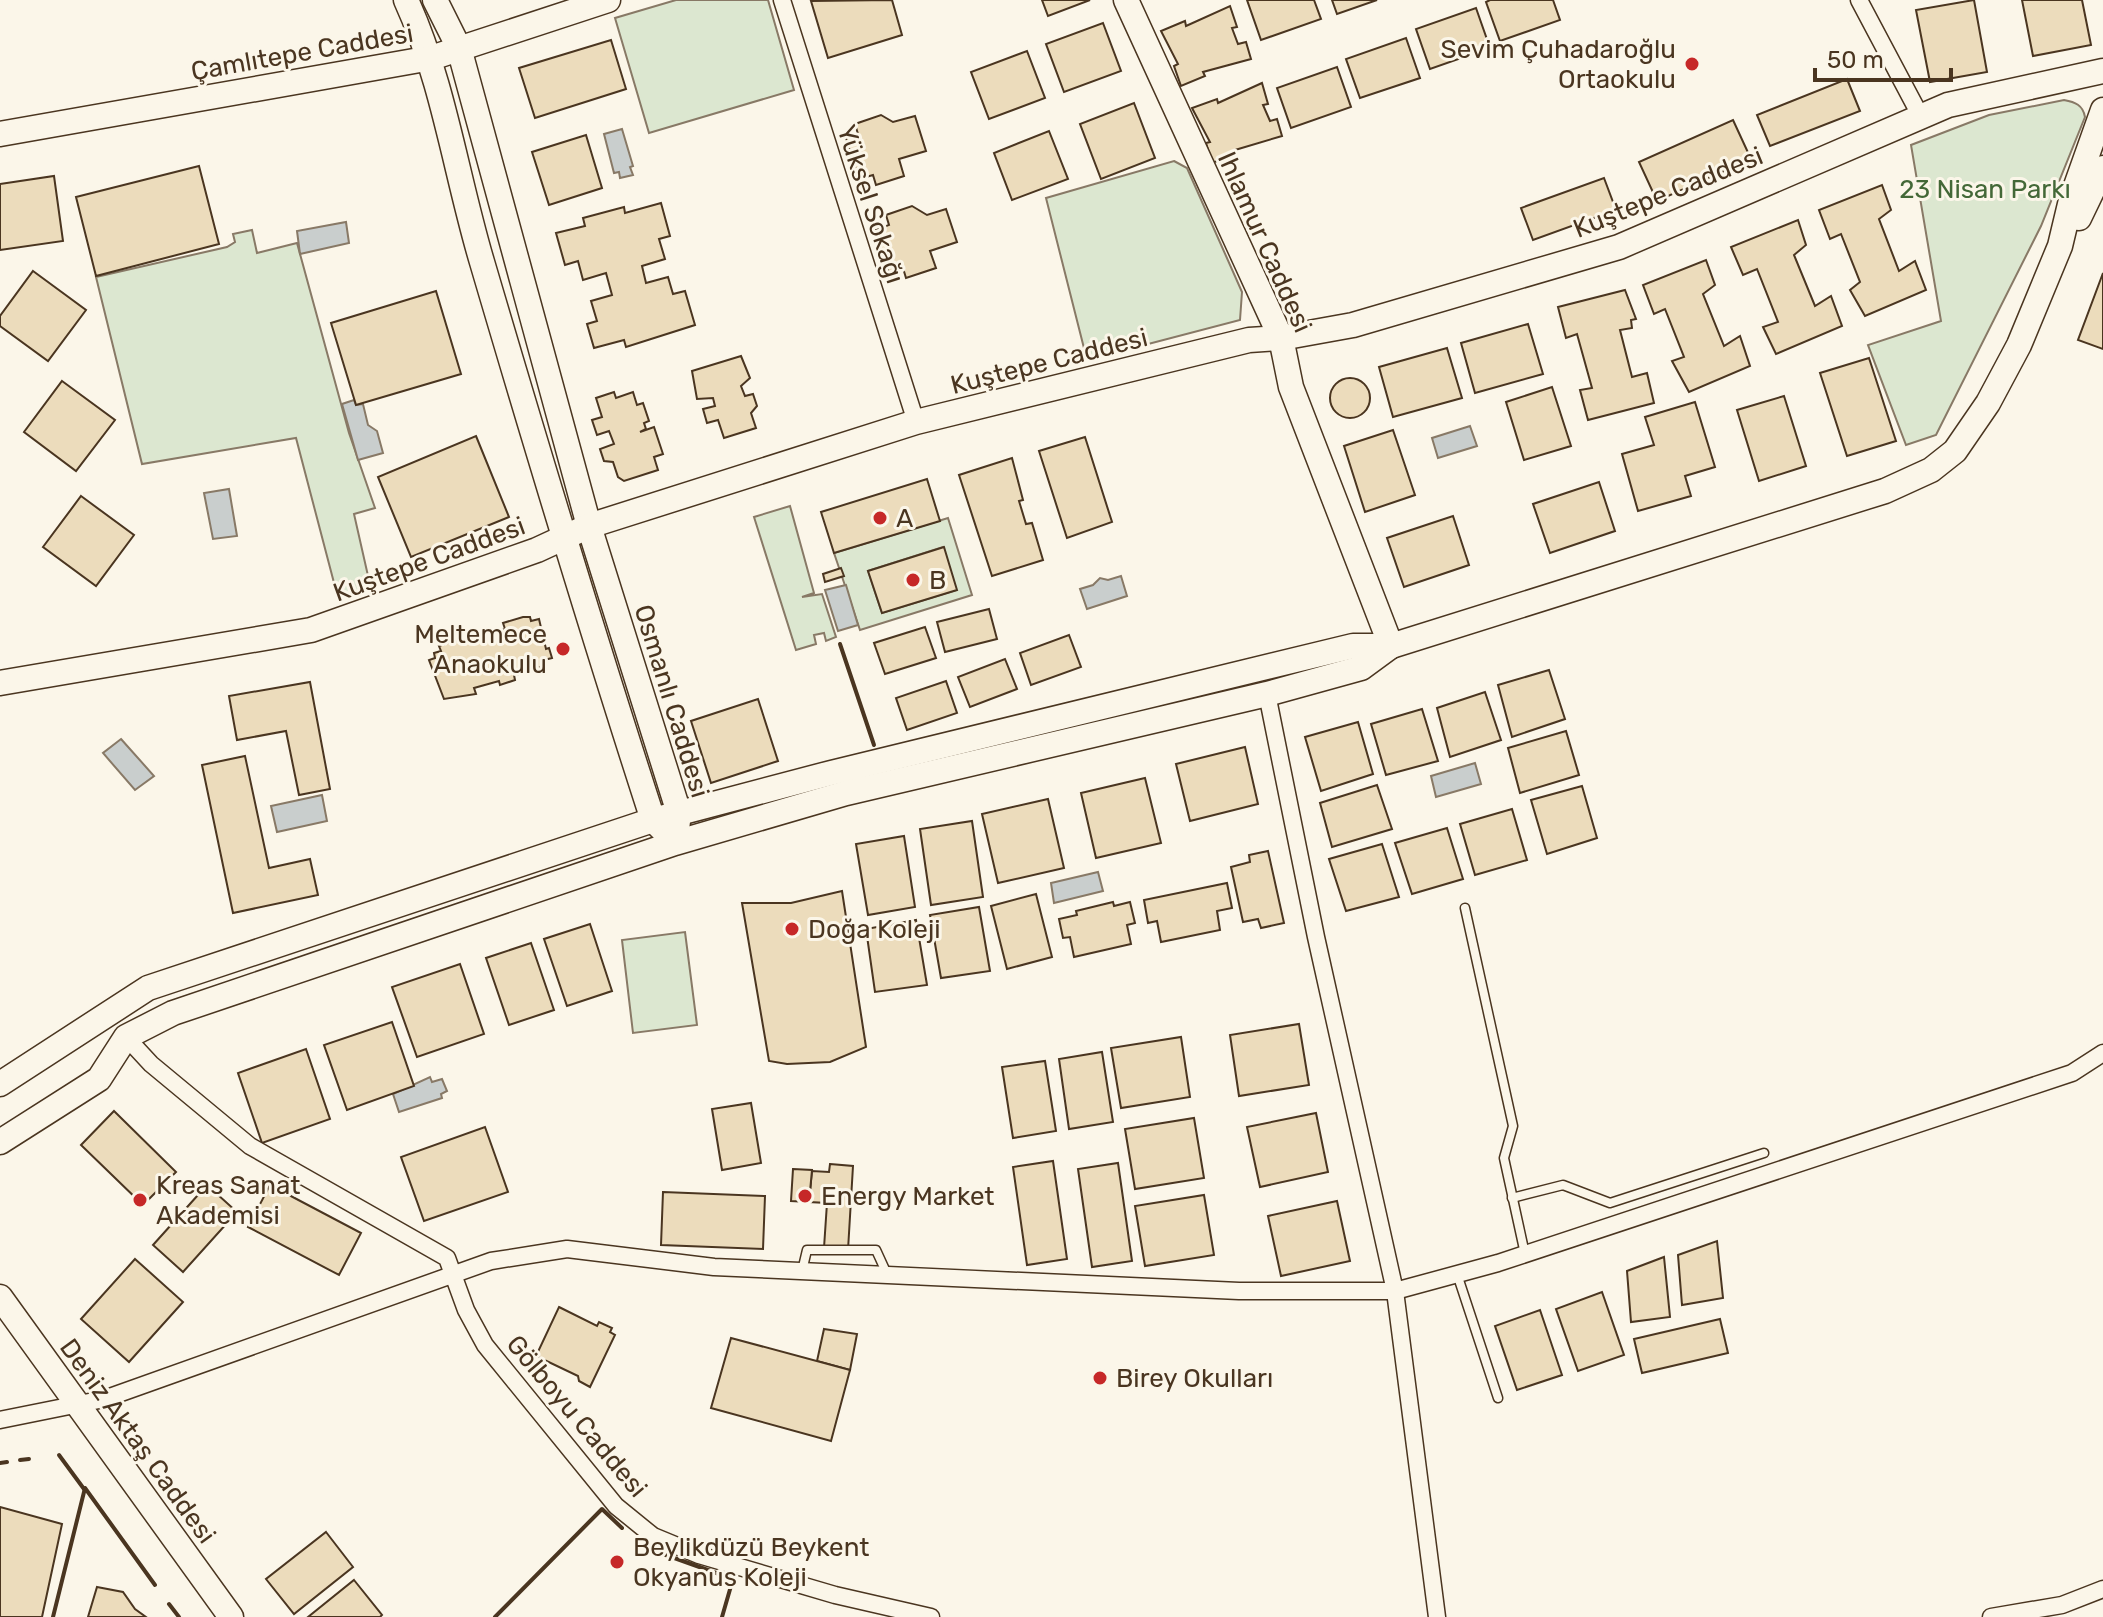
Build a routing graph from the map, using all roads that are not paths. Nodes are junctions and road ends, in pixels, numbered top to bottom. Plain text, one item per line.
1 (406, 0) edge
2 (435, 0) edge
3 (608, 0) edge
4 (782, 0) edge
5 (1126, 0) edge
6 (1859, 0) edge
7 (459, 48) junction
8 (431, 58) junction
9 (2101, 72) edge
10 (2103, 96) edge
11 (2103, 110) edge
12 (1921, 117) junction
13 (1, 129) edge
14 (2103, 168) edge
15 (2060, 246) junction
16 (1281, 338) junction
17 (916, 422) junction
18 (589, 526) junction
19 (563, 539) junction
20 (1391, 646) junction
21 (1260, 669) junction
22 (0, 683) edge
23 (1267, 694) junction
24 (679, 813) junction
25 (653, 820) junction
26 (675, 843) junction
27 (1465, 908) dead end
28 (105, 1015) junction
29 (126, 1037) junction
30 (2103, 1053) edge
31 (0, 1084) edge
32 (0, 1142) edge
33 (1764, 1153) dead end
34 (1512, 1198) junction
35 (1525, 1254) junction
36 (802, 1271) junction
37 (887, 1274) junction
38 (1457, 1274) junction
39 (454, 1275) junction
40 (1395, 1291) junction
41 (0, 1297) edge
42 (1498, 1398) dead end
43 (76, 1404) junction
44 (0, 1420) edge
45 (2103, 1589) edge
46 (231, 1617) edge
47 (931, 1617) edge
48 (1437, 1617) edge
49 (1991, 1617) edge

1 - 8 street, Osmanlı Caddesi
2 - 7 street, Osmanlı Caddesi
3 - 7 street, Çamlıtepe Caddesi
4 - 17 street, Yüksel Sokağı
5 - 16 street, Ihlamur Caddesi
6 - 12 street
7 - 8 street, Çamlıtepe Caddesi
7 - 18 street, Osmanlı Caddesi
8 - 13 street, Çamlıtepe Caddesi
8 - 19 street, Osmanlı Caddesi
9 - 10 street
9 - 12 street, Kuştepe Caddesi
11 - 15 street
12 - 16 street, Kuştepe Caddesi
14 - 15 street
15 - 20 street
16 - 17 street, Kuştepe Caddesi
16 - 20 street, Ihlamur Caddesi
17 - 18 street, Kuştepe Caddesi
18 - 19 street, Kuştepe Caddesi
18 - 24 street, Osmanlı Caddesi
19 - 22 street, Kuştepe Caddesi
19 - 25 street, Osmanlı Caddesi
20 - 21 street
20 - 23 street
21 - 23 street
21 - 24 street
23 - 26 street
23 - 40 street
24 - 25 street
24 - 26 street, Osmanlı Caddesi
25 - 26 street, Osmanlı Caddesi
25 - 28 street
26 - 29 street
27 - 34 lane
28 - 29 street
28 - 31 street
29 - 32 street
29 - 39 street
30 - 35 street
33 - 34 lane
34 - 35 lane
35 - 38 street
36 - 37 street
36 - 37 lane
36 - 39 street
37 - 40 street
38 - 40 street
38 - 42 lane
39 - 43 street
39 - 47 street, Gölboyu Caddesi
40 - 48 street
41 - 43 street, Deniz Aktaş Caddesi
43 - 44 street
43 - 46 street, Deniz Aktaş Caddesi
45 - 49 street

